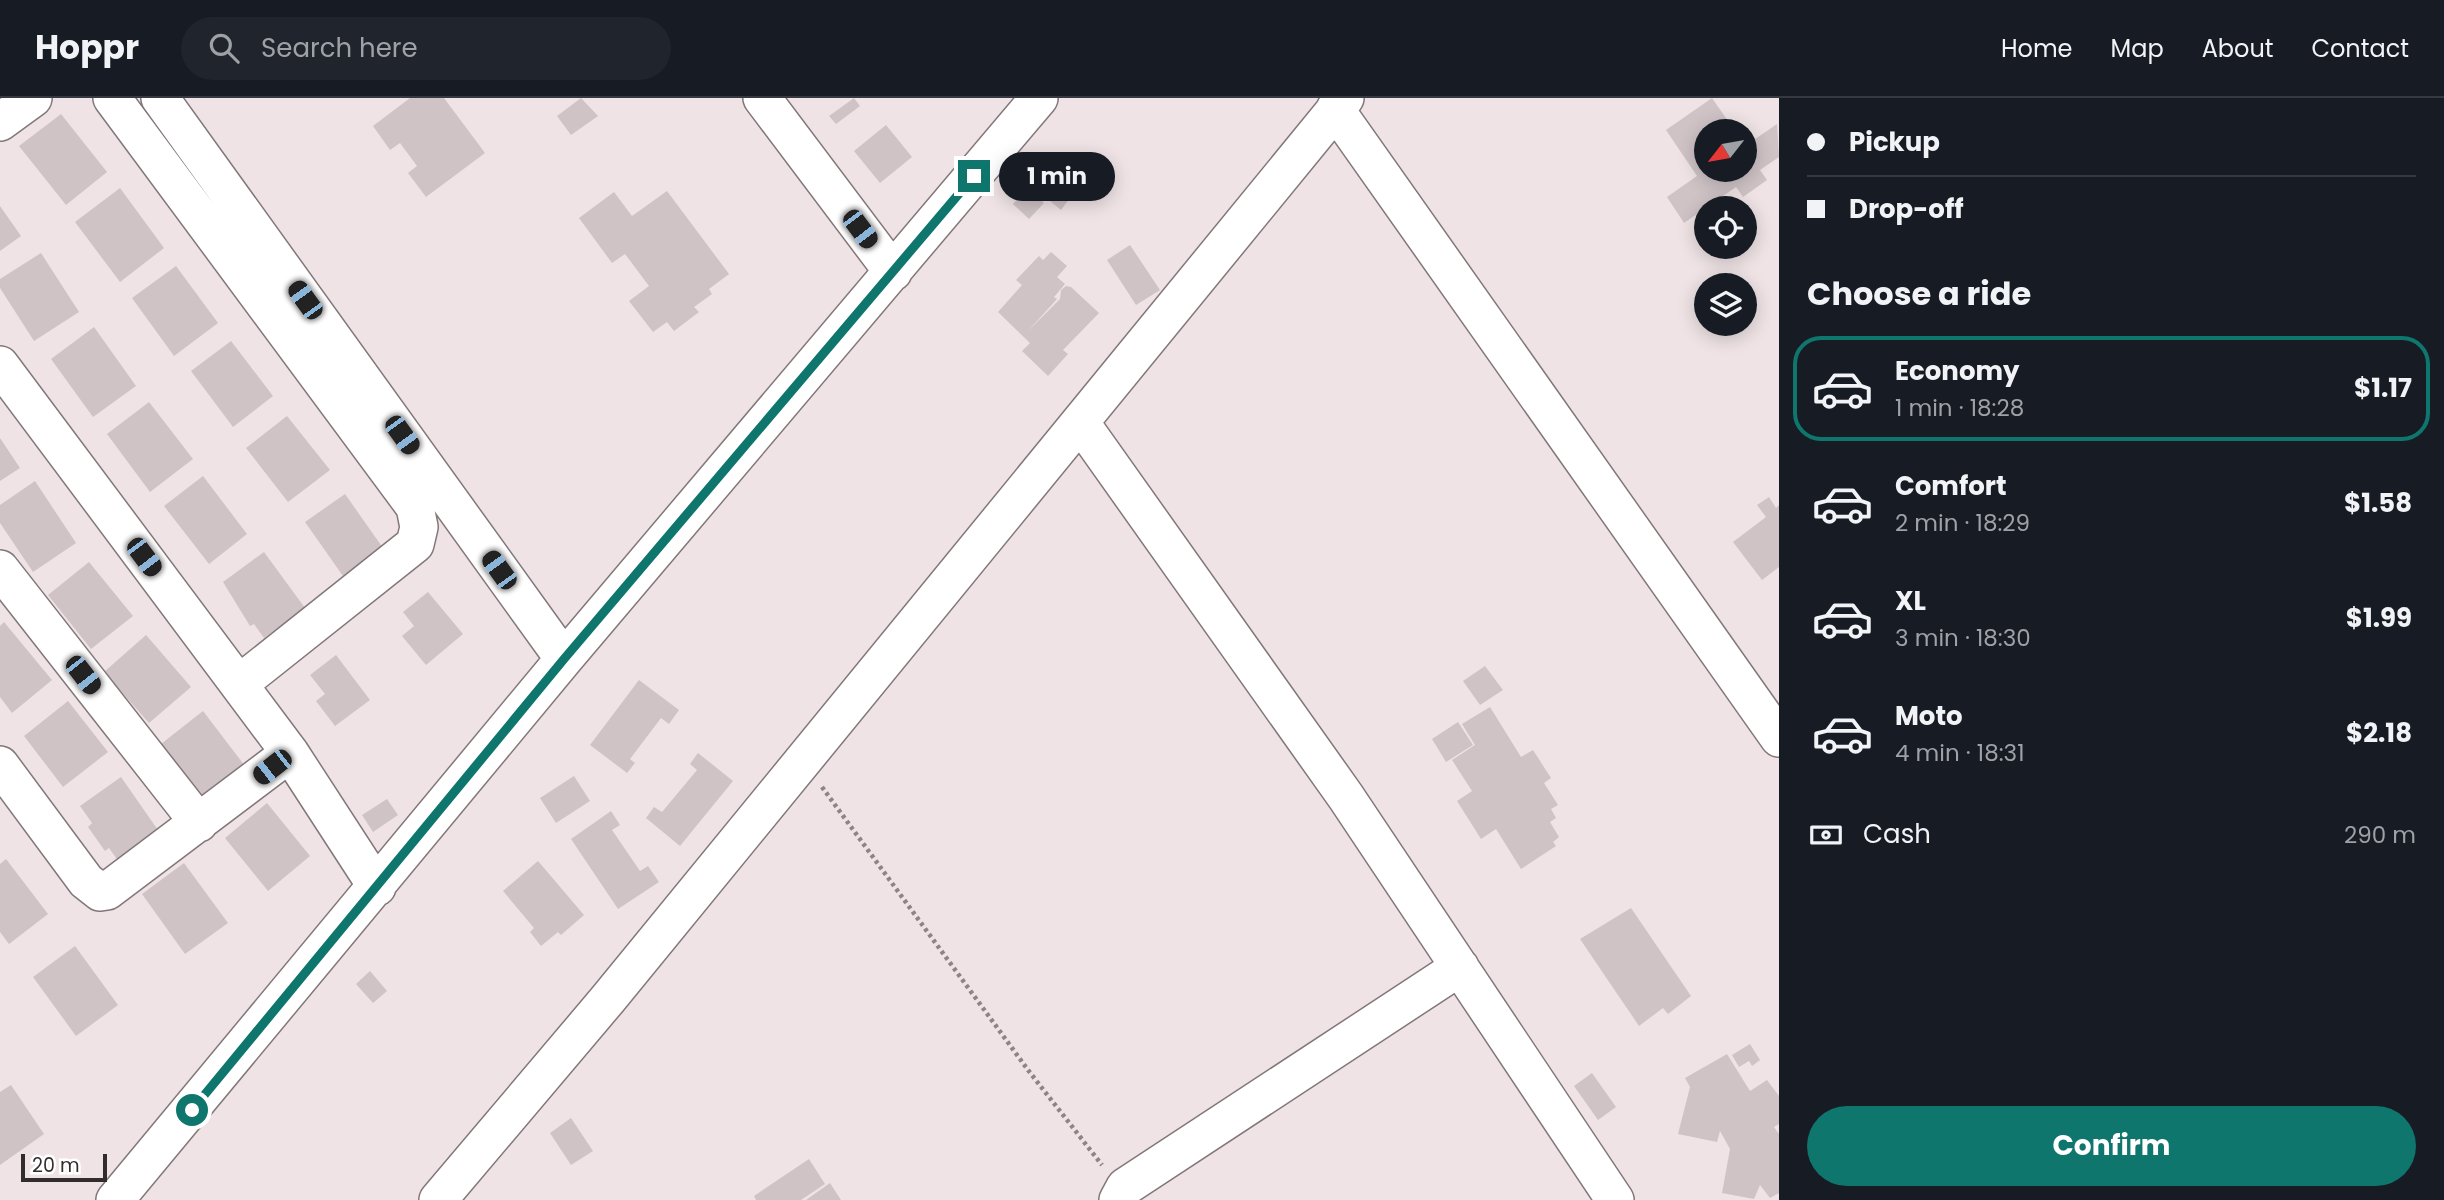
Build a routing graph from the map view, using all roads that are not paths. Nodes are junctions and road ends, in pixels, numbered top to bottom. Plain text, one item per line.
1 (33, 98) edge
2 (112, 98) edge
3 (160, 98) edge
4 (762, 98) edge
5 (1039, 98) edge
6 (1340, 103) edge
7 (0, 122) edge
8 (893, 272) junction
9 (0, 365) edge
10 (1080, 422) junction
11 (0, 569) edge
12 (564, 659) junction
13 (239, 684) junction
14 (1779, 738) edge
15 (290, 753) junction
16 (0, 765) edge
17 (199, 823) junction
18 (377, 887) junction
19 (1460, 967) junction
20 (1122, 1194) edge
21 (116, 1200) edge
22 (439, 1200) edge
23 (1615, 1200) edge

1 - 7 street
2 - 13 street
3 - 12 street
4 - 8 street
5 - 8 street
6 - 10 street
6 - 14 street
8 - 12 street
9 - 13 street
10 - 19 street
10 - 22 street
11 - 17 street
12 - 18 street
13 - 15 street
15 - 17 street
15 - 18 street
16 - 17 street
18 - 21 street
19 - 20 street
19 - 23 street

